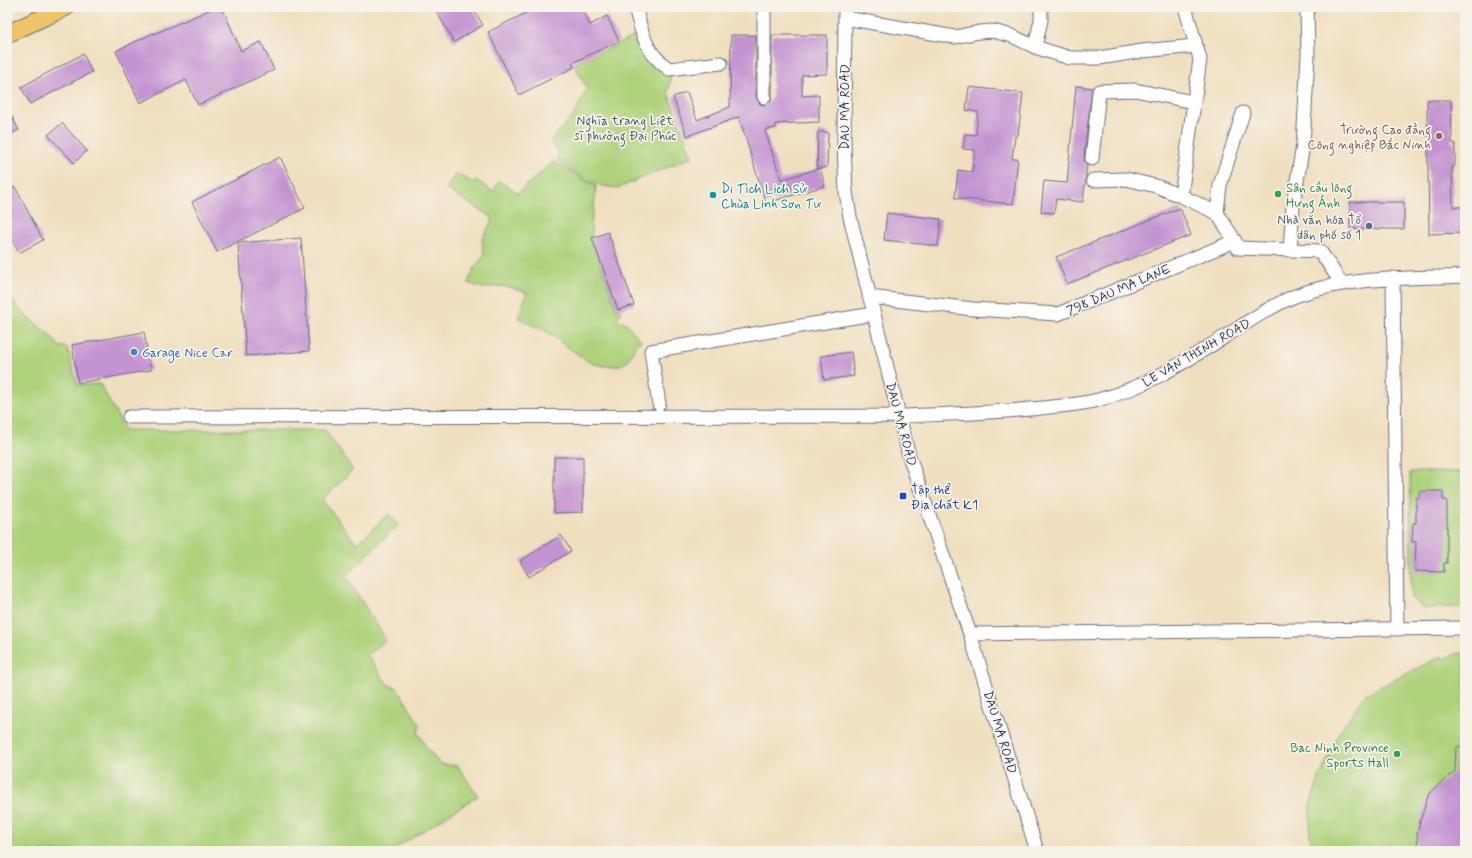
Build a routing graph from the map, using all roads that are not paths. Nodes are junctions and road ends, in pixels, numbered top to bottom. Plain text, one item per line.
1 (66, 7) edge
2 (635, 7) edge
3 (764, 7) edge
4 (1041, 7) edge
5 (1184, 7) edge
6 (1308, 7) edge
7 (845, 12) edge
8 (7, 34) edge
9 (1196, 46) junction
10 (1034, 47) junction
11 (721, 63) dead end
12 (764, 97) dead end
13 (1194, 102) junction
14 (1243, 113) dead end
15 (1092, 159) dead end
16 (1094, 180) dead end
17 (1181, 196) junction
18 (1217, 213) junction
19 (1235, 241) junction
20 (1290, 250) junction
21 (1465, 276) edge
22 (1393, 278) junction
23 (1342, 284) junction
24 (869, 297) junction
25 (874, 314) junction
26 (659, 404) dead end
27 (900, 416) junction
28 (129, 417) dead end
29 (1465, 628) edge
30 (1397, 629) junction
31 (970, 634) junction
32 (1037, 851) edge

1 - 8 main road
2 - 11 street
3 - 12 street
4 - 10 street
5 - 9 street
6 - 20 street
7 - 10 street
7 - 24 street, DAU MA ROAD
9 - 10 street
9 - 13 street
13 - 15 street
13 - 17 street
14 - 18 street
16 - 17 street
17 - 18 street
18 - 19 street
19 - 20 street
19 - 24 street, 798 DAU MA LANE
20 - 23 street
21 - 22 street, LE VAN THINH ROAD
22 - 23 street, LE VAN THINH ROAD
22 - 30 street
23 - 27 street, LE VAN THINH ROAD
24 - 25 street, DAU MA ROAD
25 - 26 street
25 - 27 street, DAU MA ROAD
27 - 28 street, LE VAN THINH ROAD
27 - 31 street, DAU MA ROAD
29 - 30 street
30 - 31 street
31 - 32 street, DAU MA ROAD

